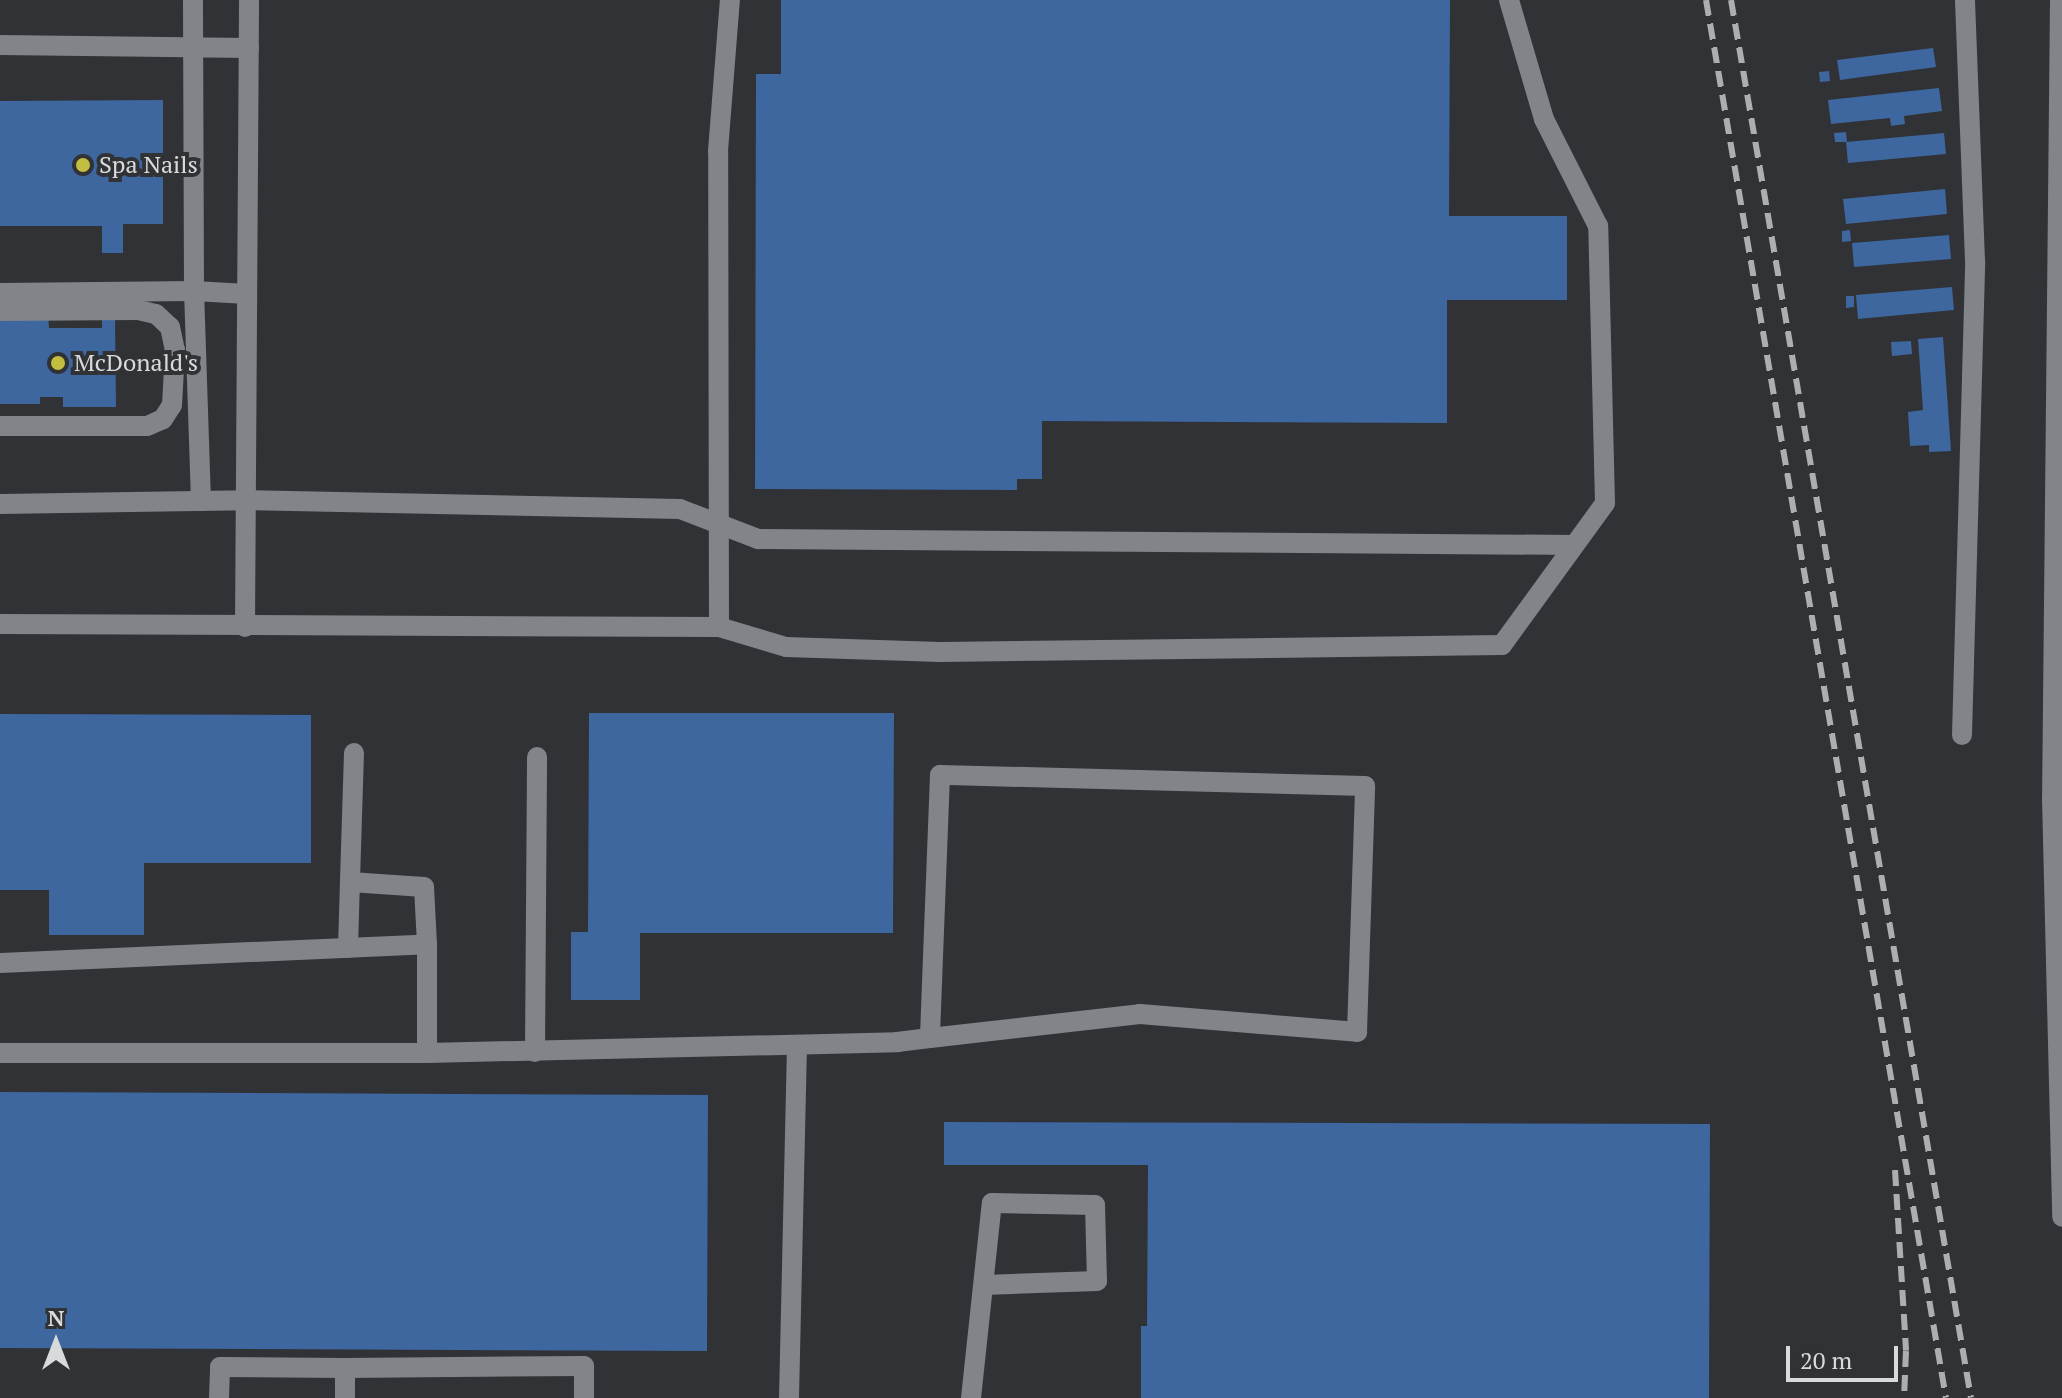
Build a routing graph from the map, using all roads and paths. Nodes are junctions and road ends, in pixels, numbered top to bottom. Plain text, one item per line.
1 (193, 0) edge
2 (249, 0) edge
3 (730, 0) edge
4 (1509, 0) edge
5 (1965, 0) edge
6 (2060, 0) edge
7 (0, 45) edge
8 (193, 45) junction
9 (249, 48) junction
10 (194, 291) junction
11 (0, 293) edge
12 (247, 294) junction
13 (0, 311) edge
14 (0, 426) edge
15 (246, 500) junction
16 (201, 501) junction
17 (0, 504) edge
18 (719, 522) junction
19 (1574, 545) junction
20 (0, 624) edge
21 (245, 627) junction
22 (719, 627) junction
23 (1962, 735) dead end
24 (354, 753) dead end
25 (537, 757) dead end
26 (2057, 798) edge
27 (350, 882) junction
28 (427, 944) junction
29 (348, 948) junction
30 (0, 963) edge
31 (930, 1038) junction
32 (797, 1046) junction
33 (535, 1052) junction
34 (0, 1053) edge
35 (427, 1053) junction
36 (2062, 1217) edge
37 (984, 1285) junction
38 (345, 1368) junction
39 (219, 1398) edge
40 (345, 1398) edge
41 (584, 1398) edge
42 (789, 1398) edge
43 (971, 1398) edge

1 - 8 street
2 - 9 street
3 - 18 street
4 - 19 street
5 - 23 street
6 - 26 street
7 - 8 street
8 - 9 street
8 - 10 street
9 - 12 street
10 - 11 street
10 - 12 street
10 - 16 street
12 - 15 street
13 - 14 street
15 - 16 street
15 - 18 street
15 - 21 street
16 - 17 street
18 - 19 street
18 - 22 street
19 - 22 street
20 - 21 street
21 - 22 street
24 - 27 street
25 - 33 street
26 - 36 street
27 - 28 street
27 - 29 street
28 - 29 street
28 - 35 street
29 - 30 street
31 - 31 street
31 - 32 street
32 - 33 street
32 - 42 street
33 - 35 street
34 - 35 street
37 - 37 street
37 - 43 street
38 - 39 street
38 - 40 street
38 - 41 street

